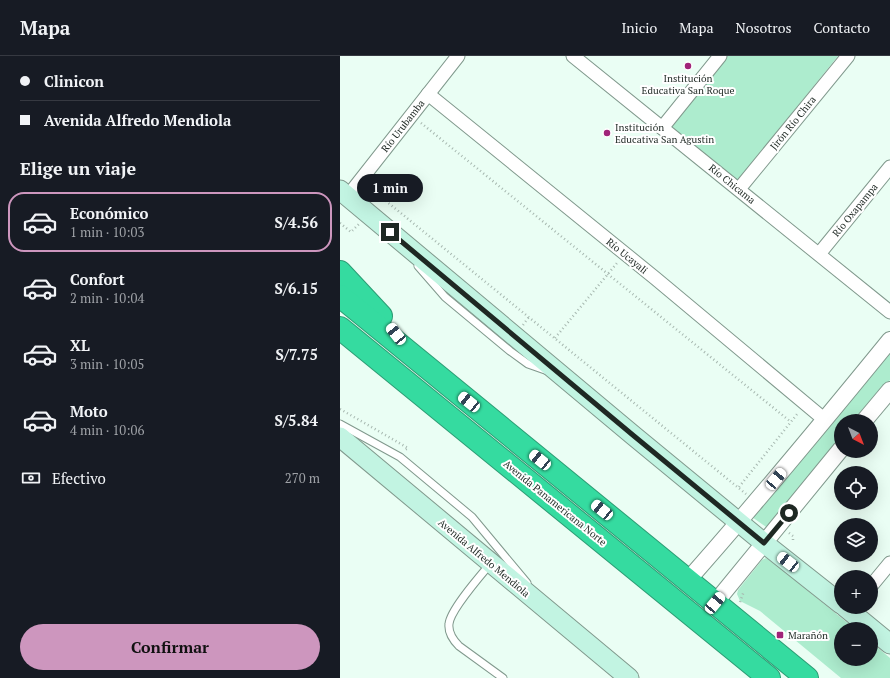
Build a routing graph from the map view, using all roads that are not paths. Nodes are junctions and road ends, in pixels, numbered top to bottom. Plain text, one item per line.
1 (458, 56) edge
2 (720, 56) edge
3 (848, 56) edge
4 (582, 59) edge
5 (428, 94) junction
6 (662, 128) junction
7 (890, 167) edge
8 (739, 189) junction
9 (344, 193) edge
10 (819, 254) junction
11 (340, 272) edge
12 (340, 296) edge
13 (890, 312) edge
14 (340, 328) edge
15 (340, 337) edge
16 (890, 340) edge
17 (412, 355) junction
18 (406, 381) junction
19 (890, 390) edge
20 (870, 414) edge
21 (825, 420) junction
22 (340, 424) edge
23 (340, 437) edge
24 (834, 458) edge
25 (739, 522) junction
26 (764, 543) junction
27 (491, 563) junction
28 (890, 563) edge
29 (878, 578) edge
30 (688, 580) junction
31 (834, 597) edge
32 (715, 603) junction
33 (855, 614) edge
34 (555, 617) junction
35 (890, 644) edge
36 (503, 678) edge
37 (629, 678) edge
38 (769, 678) edge
39 (807, 678) edge

1 - 5 street, Río Urubamba
2 - 6 street
3 - 8 street, Jirón Río Chira
4 - 6 street, Río Chicama
5 - 9 street, Río Urubamba
5 - 21 street, Río Ucayali
6 - 8 street, Río Chicama
7 - 10 street, Río Oxapampa
8 - 10 street, Río Chicama
9 - 25 main road
10 - 13 street, Río Chicama
11 - 17 highway
12 - 17 highway
14 - 18 highway, Avenida Panamericana Norte
15 - 18 highway
16 - 21 street
17 - 30 highway
18 - 38 highway, Avenida Panamericana Norte
19 - 20 street
21 - 25 street
22 - 34 lane
23 - 27 main road, Avenida Alfredo Mendiola
24 - 26 street
25 - 26 main road
25 - 30 street
26 - 31 main road
26 - 32 street
27 - 34 main road, Avenida Alfredo Mendiola
27 - 36 lane
28 - 29 street
30 - 32 highway
32 - 39 highway
33 - 35 main road
34 - 37 main road, Avenida Alfredo Mendiola

